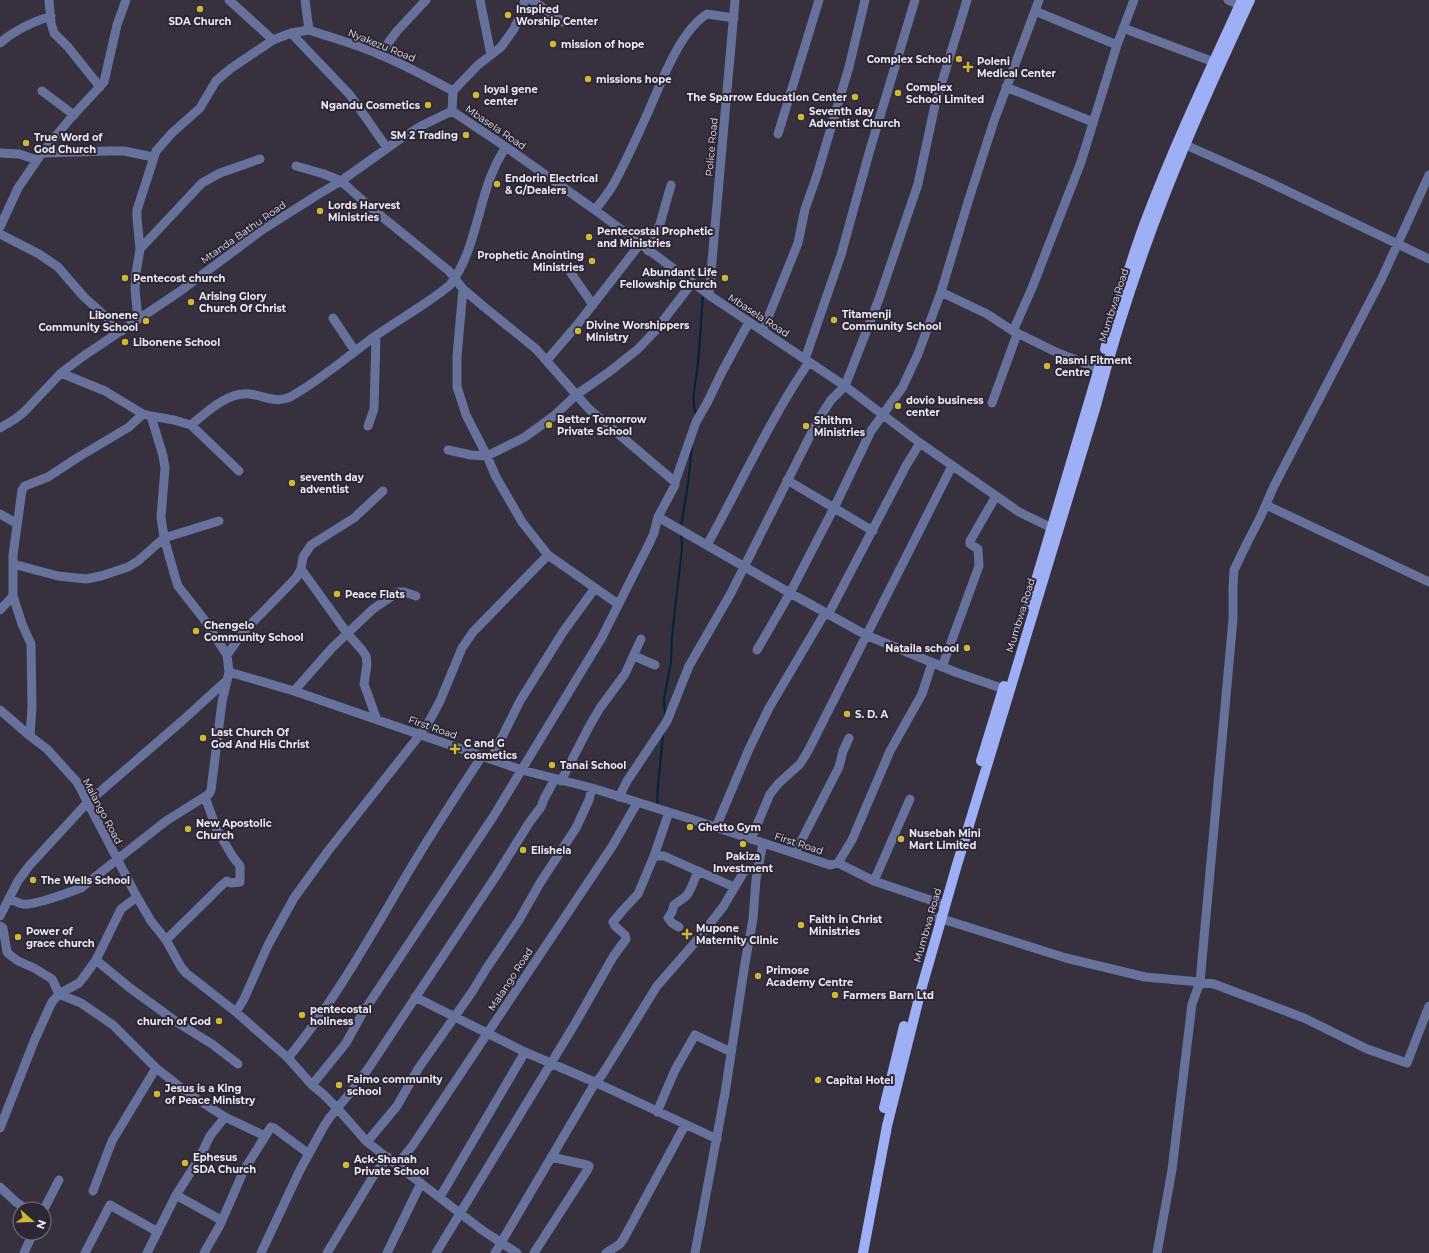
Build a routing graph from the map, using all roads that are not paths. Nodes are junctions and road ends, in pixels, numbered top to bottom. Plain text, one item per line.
1 (49, 0) edge
2 (126, 0) edge
3 (229, 0) edge
4 (306, 0) edge
5 (426, 0) edge
6 (480, 0) edge
7 (525, 0) edge
8 (532, 0) edge
9 (735, 0) edge
10 (819, 0) edge
11 (865, 0) edge
12 (915, 0) edge
13 (967, 0) edge
14 (1039, 0) edge
15 (1134, 0) edge
16 (1228, 0) edge
17 (1250, 0) edge
18 (1241, 3) edge
19 (1035, 11) junction
20 (51, 16) junction
21 (734, 18) junction
22 (563, 22) dead end
23 (1123, 28) junction
24 (309, 30) junction
25 (291, 33) junction
26 (273, 40) junction
27 (0, 43) edge
28 (1117, 45) junction
29 (380, 54) junction
30 (491, 55) junction
31 (1217, 63) junction
32 (100, 87) junction
33 (1006, 87) junction
34 (42, 91) dead end
35 (453, 91) junction
36 (452, 111) junction
37 (74, 115) junction
38 (1093, 122) junction
39 (778, 134) dead end
40 (1182, 143) junction
41 (506, 147) junction
42 (387, 148) junction
43 (0, 153) edge
44 (40, 157) junction
45 (153, 157) junction
46 (260, 159) dead end
47 (296, 166) dead end
48 (1429, 175) edge
49 (341, 181) junction
50 (672, 185) dead end
51 (595, 210) junction
52 (0, 226) edge
53 (0, 234) edge
54 (640, 244) junction
55 (1398, 244) junction
56 (140, 249) junction
57 (648, 251) junction
58 (1429, 259) edge
59 (571, 273) dead end
60 (455, 278) junction
61 (692, 282) junction
62 (463, 289) junction
63 (941, 292) junction
64 (709, 295) junction
65 (593, 305) junction
66 (333, 318) dead end
67 (138, 319) junction
68 (749, 322) junction
69 (122, 330) junction
70 (763, 330) junction
71 (1015, 332) junction
72 (376, 336) junction
73 (355, 351) junction
74 (547, 360) junction
75 (807, 360) junction
76 (1099, 369) junction
77 (62, 373) junction
78 (845, 386) junction
79 (576, 395) junction
80 (992, 403) dead end
81 (147, 415) junction
82 (882, 415) junction
83 (191, 425) junction
84 (368, 426) dead end
85 (0, 428) edge
86 (920, 443) junction
87 (448, 450) dead end
88 (488, 456) junction
89 (952, 466) junction
90 (239, 471) dead end
91 (787, 480) junction
92 (675, 482) junction
93 (383, 491) dead end
94 (996, 496) junction
95 (1266, 505) junction
96 (834, 508) junction
97 (0, 514) edge
98 (658, 517) junction
99 (219, 521) dead end
100 (16, 523) junction
101 (1055, 530) junction
102 (873, 531) junction
103 (164, 538) junction
104 (707, 545) junction
105 (548, 555) junction
106 (13, 564) junction
107 (744, 567) junction
108 (301, 569) junction
109 (1429, 582) edge
110 (595, 588) junction
111 (790, 593) junction
112 (13, 596) junction
113 (416, 596) dead end
114 (618, 604) junction
115 (0, 610) edge
116 (826, 614) junction
117 (346, 633) junction
118 (866, 635) junction
119 (641, 639) dead end
120 (757, 650) dead end
121 (227, 655) junction
122 (634, 656) junction
123 (932, 663) junction
124 (655, 665) dead end
125 (942, 666) junction
126 (228, 676) junction
127 (1004, 689) junction
128 (294, 691) junction
129 (0, 710) edge
130 (377, 720) junction
131 (421, 735) junction
132 (30, 736) junction
133 (849, 738) dead end
134 (482, 756) junction
135 (491, 759) junction
136 (522, 770) junction
137 (558, 780) junction
138 (592, 788) junction
139 (205, 797) junction
140 (619, 797) junction
141 (910, 799) dead end
142 (87, 803) junction
143 (637, 803) junction
144 (669, 812) junction
145 (716, 827) junction
146 (751, 839) junction
147 (763, 843) junction
148 (795, 853) junction
149 (654, 856) junction
150 (116, 859) junction
151 (838, 863) junction
152 (757, 869) junction
153 (699, 871) junction
154 (874, 881) junction
155 (734, 887) junction
156 (137, 897) junction
157 (9, 898) junction
158 (943, 904) junction
159 (0, 916) edge
160 (938, 918) junction
161 (0, 926) edge
162 (679, 927) dead end
163 (166, 940) junction
164 (96, 960) junction
165 (1200, 982) junction
166 (59, 994) junction
167 (416, 997) junction
168 (1429, 1006) edge
169 (236, 1012) junction
170 (454, 1017) junction
171 (487, 1033) junction
172 (525, 1052) junction
173 (731, 1052) junction
174 (288, 1058) junction
175 (550, 1063) junction
176 (238, 1064) dead end
177 (156, 1068) junction
178 (595, 1083) junction
179 (312, 1085) junction
180 (338, 1109) junction
181 (657, 1112) junction
182 (225, 1117) junction
183 (685, 1125) junction
184 (0, 1128) edge
185 (265, 1136) junction
186 (717, 1139) junction
187 (367, 1142) junction
188 (309, 1154) junction
189 (388, 1157) junction
190 (551, 1157) junction
191 (397, 1165) junction
192 (58, 1180) dead end
193 (420, 1183) junction
194 (0, 1187) edge
195 (92, 1191) dead end
196 (176, 1195) junction
197 (440, 1197) junction
198 (15, 1201) edge
199 (48, 1201) edge
200 (460, 1213) junction
201 (221, 1220) junction
202 (158, 1232) junction
203 (29, 1241) edge
204 (502, 1243) junction
205 (24, 1253) edge
206 (85, 1253) edge
207 (147, 1253) edge
208 (204, 1253) edge
209 (261, 1253) edge
210 (327, 1253) edge
211 (387, 1253) edge
212 (436, 1253) edge
213 (495, 1253) edge
214 (517, 1253) edge
215 (534, 1253) edge
216 (606, 1253) edge
217 (695, 1253) edge
218 (857, 1253) edge
219 (863, 1253) edge
220 (1157, 1253) edge

1 - 20 street
2 - 32 street
3 - 26 street
4 - 24 street
5 - 29 street
6 - 30 street
7 - 30 street
8 - 22 street
9 - 21 street, Police Road
10 - 39 street
11 - 70 street
12 - 75 street
13 - 78 street
14 - 19 street
15 - 23 street
16 - 18 street
17 - 31 main road, Mumbwa Road
18 - 31 main road, Mumbwa Road
19 - 28 street
19 - 33 street
20 - 27 street
20 - 32 street
21 - 51 street
21 - 64 street, Police Road
23 - 28 street
23 - 31 street
24 - 25 street
24 - 29 street, Nyakezu Road
25 - 26 street
25 - 42 street
26 - 45 street
28 - 38 street
29 - 35 street, Nyakezu Road
30 - 35 street
31 - 40 main road, Mumbwa Road
32 - 37 street
33 - 38 street
33 - 63 street
34 - 37 street
35 - 36 street
36 - 41 street, Mbasela Road
36 - 42 street, Mtanda Bathu Road
37 - 44 street
38 - 71 street
40 - 55 street
40 - 76 main road, Mumbwa Road
40 - 101 main road, Mumbwa Road
41 - 51 street, Mbasela Road
41 - 60 street
42 - 49 street, Mtanda Bathu Road
43 - 44 street
44 - 45 street
44 - 52 street
45 - 56 street
46 - 56 street
47 - 49 street
48 - 55 street
49 - 60 street
49 - 67 street, Mtanda Bathu Road
50 - 57 street
51 - 54 street, Mbasela Road
53 - 69 street
54 - 57 street, Mbasela Road
54 - 65 street
55 - 58 street
55 - 95 street
56 - 67 street
57 - 61 street, Mbasela Road
59 - 65 street
60 - 62 street
60 - 72 street
61 - 64 street, Mbasela Road
61 - 79 street
62 - 74 street
62 - 88 street
63 - 71 street
63 - 82 street
64 - 68 street, Mbasela Road
65 - 74 street
66 - 73 street
67 - 69 street, Mtanda Bathu Road
68 - 70 street, Mbasela Road
68 - 92 street
69 - 77 street, Mtanda Bathu Road
70 - 75 street, Mbasela Road
71 - 76 street
71 - 80 street
72 - 73 street
72 - 84 street
73 - 83 street
74 - 79 street
75 - 78 street, Mbasela Road
75 - 104 street
76 - 101 main road, Mumbwa Road
77 - 81 street
77 - 85 street, Mtanda Bathu Road
78 - 82 street, Mbasela Road
78 - 91 street
79 - 88 street
79 - 92 street
81 - 83 street
81 - 100 street
81 - 103 street
82 - 86 street, Mbasela Road
82 - 96 street
83 - 90 street
86 - 89 street, Mbasela Road
86 - 102 street
87 - 88 street
88 - 105 street
89 - 94 street, Mbasela Road
89 - 118 street
91 - 96 street
91 - 107 street
92 - 98 street
93 - 108 street
94 - 101 street, Mbasela Road
94 - 125 street
95 - 109 street
95 - 165 street
96 - 102 street
96 - 111 street
97 - 100 street
98 - 104 street
98 - 114 street
99 - 103 street
100 - 106 street
101 - 127 main road, Mumbwa Road
101 - 158 main road, Mumbwa Road
102 - 116 street
103 - 106 street
103 - 121 street
104 - 107 street
105 - 110 street
105 - 131 street
106 - 112 street
107 - 111 street
107 - 140 street
108 - 117 street
108 - 121 street
110 - 114 street
110 - 135 street
111 - 116 street
111 - 120 street
112 - 115 street
112 - 132 street
113 - 117 street
114 - 136 street
116 - 118 street
116 - 145 street
117 - 128 street
117 - 130 street
118 - 123 street
118 - 146 street
119 - 122 street
121 - 126 street
122 - 124 street
122 - 137 street
123 - 125 street
123 - 151 street
125 - 127 street
126 - 128 street, First Road
126 - 139 street
126 - 142 street
127 - 158 main road, Mumbwa Road
128 - 130 street, First Road
129 - 132 street, Malango Road
130 - 131 street, First Road
131 - 134 street, First Road
131 - 169 street
132 - 142 street, Malango Road
133 - 148 street
134 - 135 street, First Road
134 - 174 street
135 - 136 street, First Road
136 - 137 street, First Road
136 - 179 street
137 - 138 street, First Road
137 - 167 street
138 - 140 street, First Road
138 - 170 street
139 - 150 street
139 - 163 street
140 - 143 street, First Road
141 - 154 street
142 - 150 street, Malango Road
142 - 157 street
143 - 144 street, First Road
143 - 171 street, Malango Road
144 - 145 street, First Road
144 - 149 street
145 - 146 street, First Road
146 - 147 street, First Road
147 - 148 street, First Road
147 - 152 street
148 - 151 street, First Road
149 - 153 street
149 - 175 street
150 - 156 street, Malango Road
150 - 157 street
151 - 154 street, First Road
152 - 155 street
152 - 173 street
153 - 155 street
153 - 162 street
154 - 158 street, First Road
155 - 178 street
156 - 163 street, Malango Road
156 - 164 street
157 - 159 street
158 - 160 main road, Mumbwa Road
160 - 165 street
160 - 218 main road, Mumbwa Road
160 - 219 main road, Mumbwa Road
161 - 166 street
163 - 169 street, Malango Road
164 - 166 street
164 - 176 street
165 - 168 street
165 - 220 street
166 - 177 street
166 - 184 street
167 - 170 street
167 - 180 street
169 - 174 street, Malango Road
170 - 171 street
170 - 187 street
171 - 172 street
171 - 191 street, Malango Road
172 - 175 street
172 - 197 street
173 - 181 street
173 - 186 street
174 - 179 street, Malango Road
175 - 178 street
175 - 200 street
177 - 182 street
177 - 195 street
178 - 181 street
178 - 190 street
179 - 180 street, Malango Road
180 - 187 street, Malango Road
180 - 188 street
181 - 183 street
182 - 185 street
182 - 196 street
183 - 186 street
183 - 216 street
185 - 188 street
185 - 201 street
186 - 217 street
187 - 189 street, Malango Road
188 - 209 street
189 - 191 street, Malango Road
189 - 210 street
190 - 204 street
190 - 215 street
191 - 193 street, Malango Road
192 - 199 street
193 - 197 street, Malango Road
193 - 211 street
194 - 198 street
196 - 201 street
196 - 202 street
197 - 200 street, Malango Road
200 - 204 street, Malango Road
200 - 212 street
201 - 208 street
202 - 206 street
202 - 207 street
203 - 205 street
204 - 213 street
204 - 214 street, Malango Road

